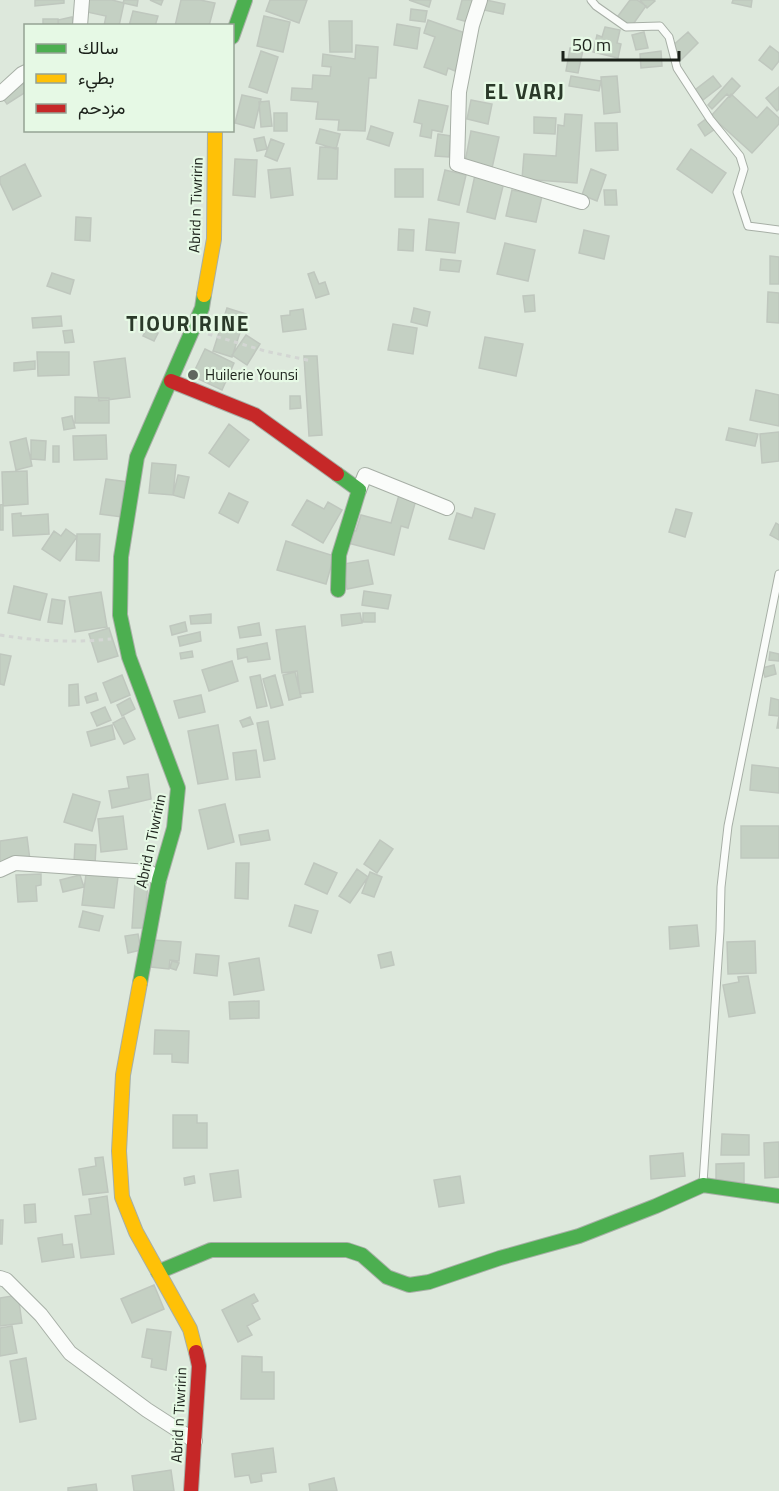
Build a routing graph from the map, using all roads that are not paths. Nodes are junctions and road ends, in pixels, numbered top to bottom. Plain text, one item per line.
1 (82, 0) edge
2 (245, 0) edge
3 (480, 0) edge
4 (591, 0) edge
5 (80, 24) edge
6 (234, 30) edge
7 (24, 73) edge
8 (0, 94) edge
9 (215, 132) edge
10 (582, 202) dead end
11 (779, 230) edge
12 (171, 381) junction
13 (359, 490) junction
14 (447, 508) dead end
15 (779, 574) edge
16 (338, 590) dead end
17 (0, 870) edge
18 (159, 880) junction
19 (703, 1185) junction
20 (779, 1196) edge
21 (158, 1272) junction
22 (0, 1278) edge
23 (195, 1441) junction
24 (191, 1491) edge

1 - 5 street
2 - 6 street
3 - 10 street
4 - 11 lane
7 - 8 street
9 - 12 street, Abrid n Tiwririn
12 - 13 street
12 - 18 street, Abrid n Tiwririn
13 - 14 street
13 - 16 street
15 - 19 lane
17 - 18 street
18 - 21 street, Abrid n Tiwririn
19 - 20 street
19 - 21 street
21 - 23 street, Abrid n Tiwririn
22 - 23 street
23 - 24 street, Abrid n Tiwririn

